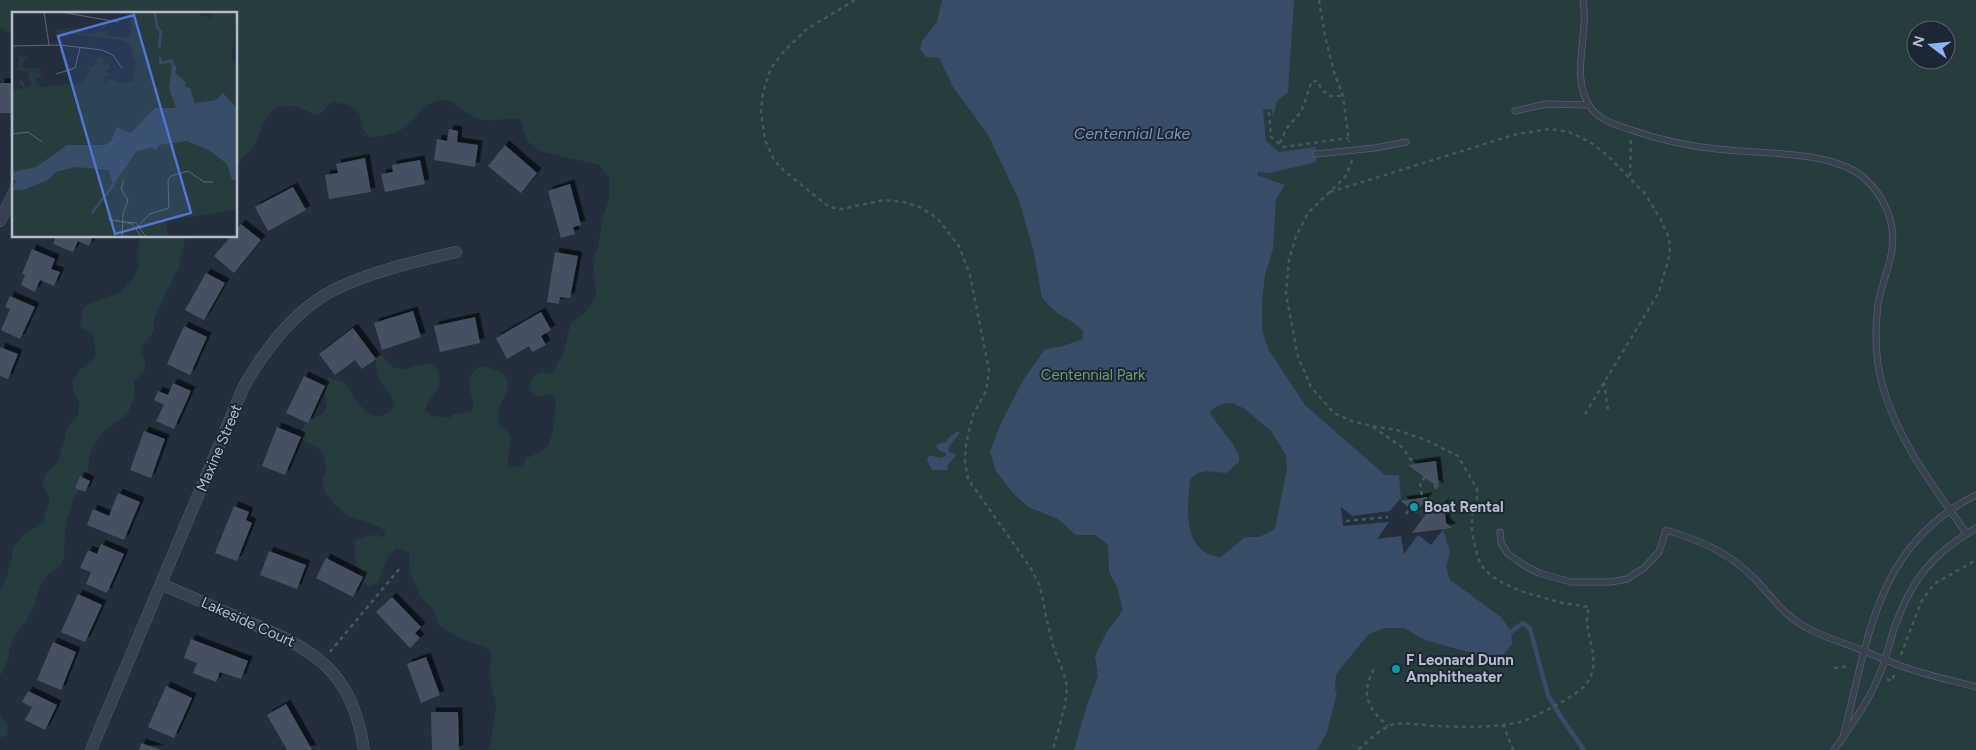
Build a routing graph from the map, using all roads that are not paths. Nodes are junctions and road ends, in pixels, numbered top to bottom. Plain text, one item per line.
1 (1583, 0) edge
2 (1589, 105) junction
3 (1515, 111) dead end
4 (1406, 142) dead end
5 (1316, 154) dead end
6 (12, 196) edge
7 (0, 221) edge
8 (456, 252) dead end
9 (1976, 495) edge
10 (1950, 510) junction
11 (1976, 528) edge
12 (1500, 532) dead end
13 (1967, 534) junction
14 (161, 584) junction
15 (1863, 650) junction
16 (1885, 660) junction
17 (1976, 687) edge
18 (1842, 738) junction
19 (91, 750) edge
20 (364, 750) edge
21 (1834, 750) edge

1 - 2 lane
2 - 3 lane
2 - 10 lane
4 - 5 lane
6 - 7 street
8 - 14 street, Maxine Street
9 - 10 lane
10 - 13 lane
10 - 15 lane
11 - 13 lane
12 - 15 lane
13 - 16 lane
14 - 19 street, Maxine Street
14 - 20 street, Lakeside Court
15 - 16 lane
15 - 18 lane
16 - 17 lane
16 - 18 lane
18 - 21 lane

